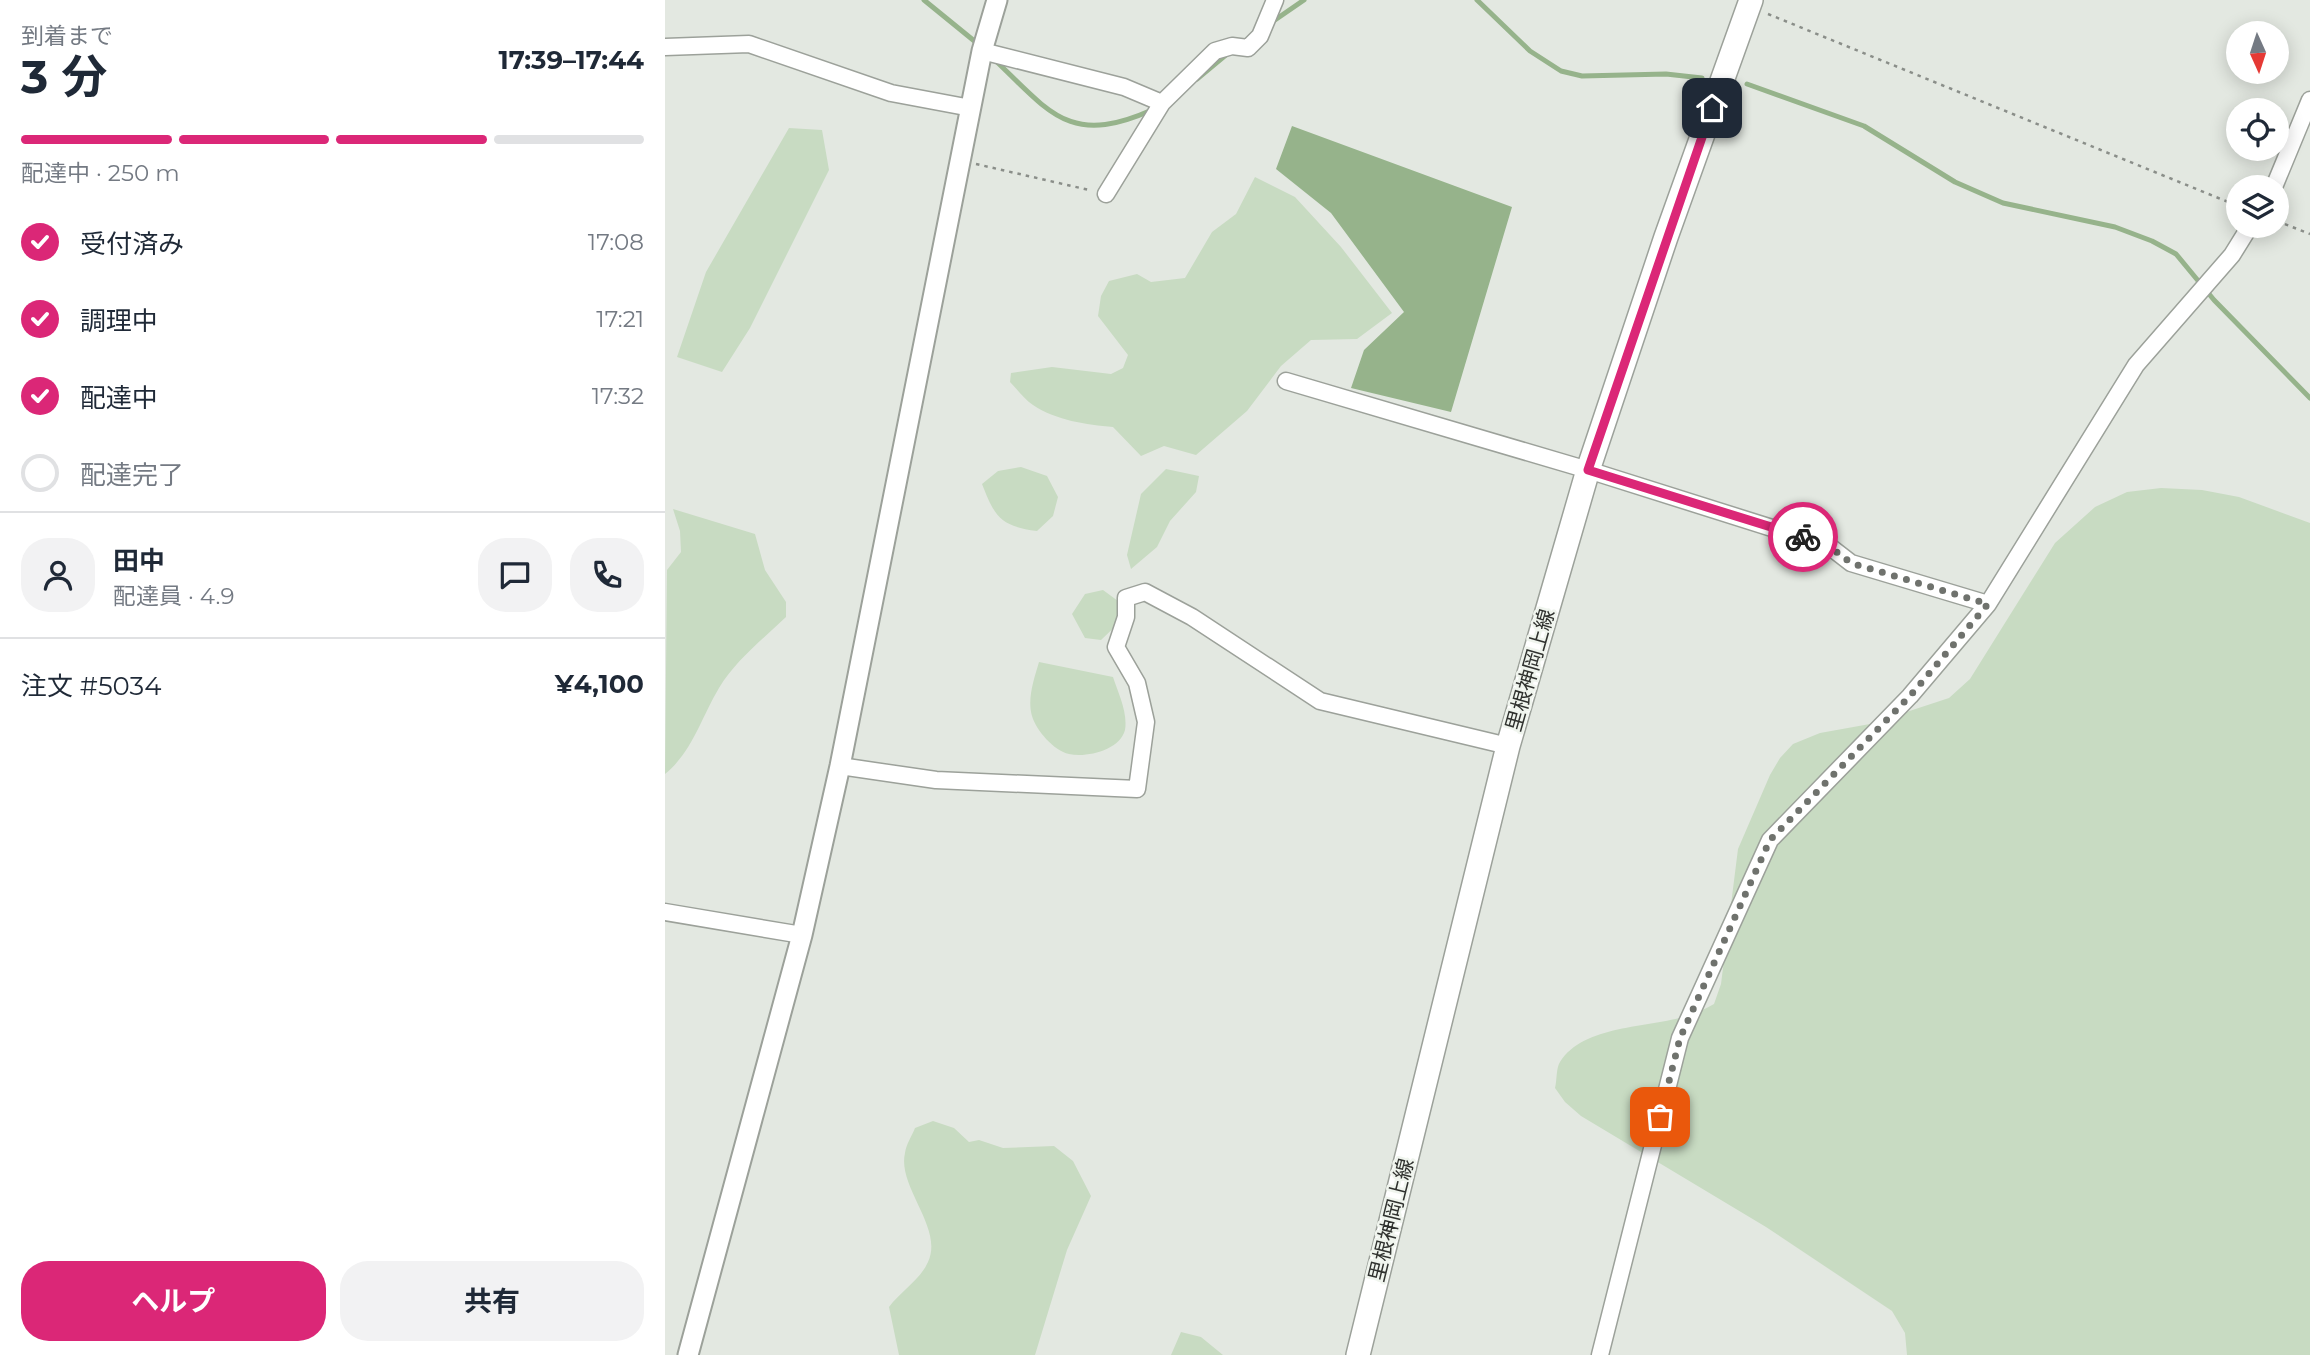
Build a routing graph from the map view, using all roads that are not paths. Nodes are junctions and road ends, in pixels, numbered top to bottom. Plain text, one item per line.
1 (997, 0) edge
2 (1275, 0) edge
3 (1750, 3) edge
4 (665, 47) edge
5 (982, 51) junction
6 (2310, 100) edge
7 (1162, 103) junction
8 (971, 108) junction
9 (2279, 175) edge
10 (1106, 194) road end
11 (2243, 238) edge
12 (1286, 381) dead end
13 (1588, 470) junction
14 (1988, 604) junction
15 (1508, 746) junction
16 (840, 766) junction
17 (665, 912) edge
18 (802, 935) junction
19 (688, 1355) edge
20 (1358, 1355) edge
21 (1600, 1355) edge

1 - 5 street
2 - 7 street
3 - 13 main road, 里根神岡上線
4 - 8 street
5 - 7 street
5 - 8 street
6 - 9 street
7 - 10 street
8 - 16 street
11 - 14 street
12 - 13 street
13 - 14 street
13 - 15 main road, 里根神岡上線
14 - 21 street
15 - 16 street
15 - 20 main road, 里根神岡上線
16 - 18 street
17 - 18 street
18 - 19 street

